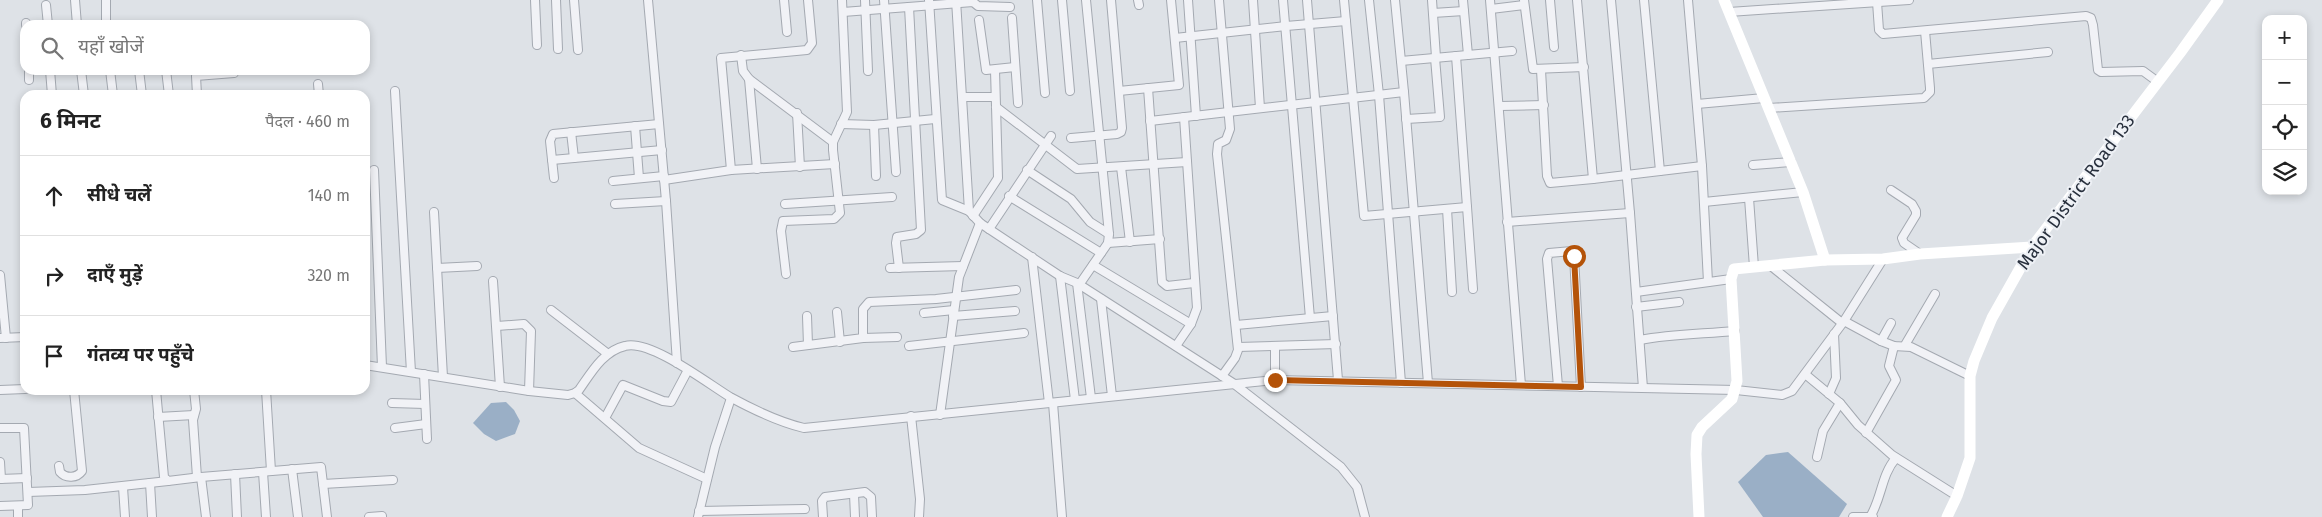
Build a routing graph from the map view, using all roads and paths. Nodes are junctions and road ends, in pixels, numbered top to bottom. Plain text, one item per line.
1 (75, 0) edge
2 (106, 0) edge
3 (535, 0) edge
4 (556, 0) edge
5 (574, 0) edge
6 (648, 0) edge
7 (784, 0) edge
8 (808, 0) edge
9 (842, 0) edge
10 (864, 0) edge
11 (1037, 0) edge
12 (1062, 0) edge
13 (1086, 0) edge
14 (1111, 0) edge
15 (1171, 0) edge
16 (1188, 0) edge
17 (1219, 0) edge
18 (1252, 0) edge
19 (1283, 0) edge
20 (1307, 0) edge
21 (1344, 0) edge
22 (1369, 0) edge
23 (1394, 0) edge
24 (1432, 0) edge
25 (1463, 0) edge
26 (1490, 0) edge
27 (1550, 0) edge
28 (1577, 0) edge
29 (1611, 0) edge
30 (1644, 0) edge
31 (1688, 0) edge
32 (1724, 0) edge
33 (1909, 0) edge
34 (2218, 0) edge
35 (956, 2) edge
36 (1524, 2) edge
37 (1877, 2) junction
38 (929, 3) edge
39 (884, 4) edge
40 (46, 5) dead end
41 (903, 5) edge
42 (1010, 7) dead end
43 (1491, 9) junction
44 (866, 10) junction
45 (1464, 11) junction
46 (843, 12) junction
47 (1729, 12) junction
48 (1433, 13) junction
49 (1012, 18) dead end
50 (48, 20) edge
51 (77, 20) edge
52 (106, 20) edge
53 (979, 20) dead end
54 (1346, 22) junction
55 (1309, 24) junction
56 (1286, 26) junction
57 (1255, 29) junction
58 (1925, 31) junction
59 (787, 32) dead end
60 (1222, 32) junction
61 (1191, 36) junction
62 (1175, 38) junction
63 (537, 45) dead end
64 (1554, 48) dead end
65 (558, 49) dead end
66 (578, 50) dead end
67 (1512, 51) dead end
68 (1495, 52) junction
69 (2048, 52) dead end
70 (741, 55) junction
71 (1468, 55) junction
72 (1456, 56) junction
73 (1435, 58) junction
74 (1401, 61) junction
75 (1928, 64) junction
76 (1015, 67) junction
77 (1584, 67) junction
78 (995, 70) junction
79 (1541, 70) junction
80 (868, 72) dead end
81 (29, 75) edge
82 (50, 75) edge
83 (82, 75) edge
84 (111, 75) edge
85 (140, 75) edge
86 (167, 75) edge
87 (209, 75) edge
88 (749, 79) junction
89 (29, 80) dead end
90 (2158, 82) junction
91 (318, 84) dead end
92 (1148, 88) junction
93 (52, 90) edge
94 (84, 90) edge
95 (112, 90) edge
96 (141, 90) edge
97 (168, 90) edge
98 (197, 90) edge
99 (319, 90) edge
100 (1070, 90) dead end
101 (395, 91) dead end
102 (1119, 91) junction
103 (1404, 92) junction
104 (1046, 93) dead end
105 (1379, 95) junction
106 (996, 97) junction
107 (963, 98) junction
108 (1354, 98) junction
109 (1316, 102) junction
110 (1018, 103) dead end
111 (1766, 103) junction
112 (1697, 104) junction
113 (1293, 105) junction
114 (1544, 105) junction
115 (1500, 106) junction
116 (996, 107) junction
117 (1260, 108) junction
118 (1230, 112) junction
119 (797, 114) junction
120 (1196, 116) junction
121 (1184, 117) junction
122 (936, 119) junction
123 (1406, 120) junction
124 (1150, 121) junction
125 (913, 122) junction
126 (892, 123) junction
127 (659, 124) junction
128 (841, 124) junction
129 (874, 125) junction
130 (636, 126) junction
131 (571, 132) junction
132 (1051, 136) dead end
133 (1099, 136) junction
134 (1071, 138) dead end
135 (833, 142) junction
136 (1044, 146) junction
137 (662, 150) junction
138 (638, 153) junction
139 (574, 158) junction
140 (552, 160) junction
141 (1187, 162) junction
142 (1791, 162) junction
143 (835, 164) junction
144 (1154, 164) junction
145 (1753, 165) dead end
146 (1702, 166) junction
147 (800, 167) junction
148 (1121, 167) junction
149 (757, 169) junction
150 (1102, 169) junction
151 (374, 170) dead end
152 (731, 170) junction
153 (1027, 170) junction
154 (1660, 171) junction
155 (896, 172) dead end
156 (876, 176) dead end
157 (1627, 176) junction
158 (554, 178) dead end
159 (639, 178) junction
160 (664, 178) junction
161 (1593, 180) junction
162 (613, 181) dead end
163 (1891, 190) dead end
164 (1803, 192) junction
165 (1009, 196) junction
166 (892, 197) dead end
167 (1749, 198) junction
168 (838, 200) junction
169 (666, 201) junction
170 (1704, 202) junction
171 (615, 204) dead end
172 (785, 204) dead end
173 (1467, 207) junction
174 (1447, 209) junction
175 (434, 212) dead end
176 (1414, 212) junction
177 (971, 213) junction
178 (1630, 213) junction
179 (1388, 214) junction
180 (1507, 222) junction
181 (980, 223) junction
182 (989, 228) junction
183 (1109, 234) junction
184 (1160, 239) junction
185 (1130, 242) junction
186 (1108, 243) junction
187 (2032, 246) junction
188 (1101, 253) junction
189 (1920, 254) junction
190 (1032, 257) junction
191 (1883, 259) junction
192 (1825, 260) junction
193 (1093, 265) junction
194 (477, 266) dead end
195 (962, 266) junction
196 (1771, 266) junction
197 (1754, 267) junction
198 (437, 268) junction
199 (786, 274) dead end
200 (0, 275) edge
201 (1060, 276) junction
202 (1731, 279) junction
203 (493, 281) dead end
204 (1708, 282) junction
205 (1194, 283) junction
206 (1078, 284) junction
207 (1474, 288) dead end
208 (1016, 290) dead end
209 (1452, 292) dead end
210 (1636, 292) junction
211 (1935, 294) dead end
212 (956, 296) junction
213 (1101, 299) junction
214 (1679, 302) dead end
215 (1636, 307) junction
216 (551, 310) dead end
217 (1015, 311) dead end
218 (837, 312) dead end
219 (924, 312) dead end
220 (953, 313) junction
221 (807, 316) dead end
222 (1333, 316) junction
223 (1310, 318) junction
224 (1843, 322) junction
225 (1891, 323) dead end
226 (1192, 324) junction
227 (1236, 325) junction
228 (497, 326) junction
229 (1735, 331) junction
230 (1024, 333) dead end
231 (1834, 334) junction
232 (20, 337) edge
233 (897, 337) dead end
234 (3, 338) edge
235 (863, 338) junction
236 (951, 340) junction
237 (1640, 340) junction
238 (1880, 341) junction
239 (840, 342) junction
240 (1336, 344) junction
241 (808, 345) junction
242 (1905, 345) junction
243 (909, 346) dead end
244 (1176, 346) junction
245 (1238, 346) junction
246 (1275, 346) junction
247 (1894, 346) junction
248 (793, 347) dead end
249 (608, 354) junction
250 (677, 363) junction
251 (370, 366) edge
252 (382, 367) junction
253 (688, 370) junction
254 (411, 372) junction
255 (424, 374) junction
256 (1805, 374) junction
257 (1222, 376) junction
258 (1970, 376) junction
259 (443, 377) junction
260 (1275, 380) junction
261 (1338, 380) junction
262 (1233, 383) junction
263 (1401, 383) junction
264 (1428, 383) junction
265 (1521, 385) junction
266 (1558, 386) junction
267 (500, 387) junction
268 (1581, 387) junction
269 (1643, 388) junction
270 (0, 390) edge
271 (20, 390) edge
272 (1736, 390) junction
273 (529, 392) junction
274 (575, 393) junction
275 (1829, 394) junction
276 (74, 395) edge
277 (156, 395) edge
278 (194, 395) edge
279 (266, 395) edge
280 (1112, 396) junction
281 (732, 398) junction
282 (1091, 398) junction
283 (1075, 400) junction
284 (392, 402) dead end
285 (1051, 403) junction
286 (425, 404) junction
287 (1840, 404) junction
288 (194, 414) junction
289 (940, 415) junction
290 (911, 416) junction
291 (158, 417) junction
292 (605, 418) junction
293 (426, 424) junction
294 (0, 428) edge
295 (395, 428) dead end
296 (1866, 433) junction
297 (427, 439) dead end
298 (1817, 457) dead end
299 (1896, 458) junction
300 (0, 462) edge
301 (59, 466) dead end
302 (292, 469) junction
303 (267, 471) junction
304 (235, 474) junction
305 (199, 477) junction
306 (27, 478) junction
307 (0, 479) edge
308 (707, 479) junction
309 (168, 480) junction
310 (393, 480) dead end
311 (150, 483) junction
312 (323, 484) junction
313 (123, 487) junction
314 (28, 492) junction
315 (854, 494) junction
316 (1957, 496) junction
317 (0, 506) edge
318 (18, 506) junction
319 (805, 509) dead end
320 (698, 514) edge
321 (788, 514) edge
322 (382, 516) edge
323 (18, 517) edge
324 (125, 517) edge
325 (152, 517) edge
326 (206, 517) edge
327 (237, 517) edge
328 (266, 517) edge
329 (298, 517) edge
330 (327, 517) edge
331 (368, 517) edge
332 (823, 517) edge
333 (855, 517) edge
334 (872, 517) edge
335 (919, 517) edge
336 (1062, 517) edge
337 (1365, 517) edge
338 (1699, 517) edge
339 (1854, 517) edge
340 (1870, 517) edge
341 (1875, 517) edge
342 (1948, 517) edge

1 - 51 street
2 - 52 street
3 - 63 street
4 - 65 street
5 - 66 street
6 - 127 street
7 - 59 street
8 - 70 street
9 - 46 street
10 - 44 street
11 - 104 street
12 - 100 street
13 - 133 street
14 - 102 street
15 - 62 street
16 - 61 street
17 - 60 street
18 - 57 street
19 - 56 street
20 - 55 street
21 - 54 street
22 - 105 street
23 - 74 street
24 - 48 street
25 - 45 street
26 - 43 street
27 - 64 street
28 - 77 street
29 - 157 street
30 - 154 street
31 - 112 street
32 - 47 street
33 - 37 street
34 - 90 street, Major District Road 133
35 - 38 street
35 - 42 street
35 - 107 street
36 - 43 street
36 - 79 street
37 - 47 street
37 - 58 street
38 - 41 street
38 - 122 street
39 - 41 street
39 - 44 street
39 - 126 street
40 - 50 street
41 - 125 street
43 - 68 street
44 - 46 street
44 - 80 street
45 - 48 street
45 - 71 street
46 - 128 street
47 - 111 street
48 - 73 street
49 - 76 street
53 - 78 street
54 - 55 street
54 - 108 street
55 - 56 street
55 - 109 street
56 - 57 street
56 - 113 street
57 - 60 street
57 - 117 street
58 - 75 street
58 - 90 street
60 - 61 street
60 - 118 street
61 - 62 street
61 - 120 street
62 - 92 street
67 - 68 street
68 - 71 street
68 - 115 street
69 - 75 street
70 - 88 street
70 - 152 street
71 - 72 street
72 - 73 street
72 - 173 street
73 - 74 street
73 - 123 street
74 - 103 street
75 - 111 street
76 - 78 street
76 - 110 street
77 - 79 street
77 - 161 street
78 - 106 street
79 - 114 street
81 - 89 street
82 - 93 street
83 - 94 street
84 - 95 street
85 - 96 street
86 - 97 street
87 - 98 street
88 - 119 street
88 - 149 street
90 - 187 street, Major District Road 133
91 - 99 street
92 - 102 street
92 - 124 street
101 - 254 street
102 - 133 street
103 - 105 street
103 - 123 street
105 - 108 street
105 - 179 street
106 - 107 street
106 - 116 street
107 - 177 street
108 - 109 street
108 - 179 street
109 - 113 street
109 - 222 street
111 - 112 street
111 - 142 street
112 - 146 street
113 - 117 street
113 - 223 street
114 - 115 street
114 - 161 street
115 - 180 street
116 - 136 street
116 - 177 street
117 - 118 street
118 - 120 street
118 - 227 street
119 - 135 street
119 - 147 street
120 - 121 street
121 - 124 street
121 - 141 street
122 - 125 street
122 - 177 street
123 - 176 street
124 - 144 street
125 - 126 street
125 - 195 street
126 - 129 street
126 - 155 street
127 - 130 street
127 - 137 street
128 - 129 street
128 - 135 street
129 - 156 street
130 - 131 street
130 - 138 street
131 - 139 street
131 - 140 street
132 - 136 street
133 - 134 street
133 - 150 street
135 - 143 street
136 - 150 street
136 - 153 street
137 - 138 street
137 - 160 street
138 - 139 street
138 - 159 street
139 - 140 street
140 - 158 street
141 - 144 street
141 - 205 street
142 - 145 street
142 - 164 street
143 - 147 street
143 - 168 street
144 - 148 street
144 - 184 street
146 - 154 street
146 - 170 street
147 - 149 street
148 - 150 street
148 - 185 street
149 - 152 street
150 - 183 street
151 - 252 street
152 - 160 street
153 - 165 street
153 - 183 street
154 - 157 street
157 - 161 street
157 - 178 street
159 - 160 street
159 - 162 street
160 - 169 street
163 - 189 street
164 - 167 street
164 - 192 street
165 - 182 street
165 - 188 street
166 - 168 street
167 - 170 street
167 - 197 street
168 - 172 street
168 - 199 street
169 - 171 street
169 - 250 street
170 - 204 street
173 - 174 street
173 - 207 street
174 - 176 street
174 - 209 street
175 - 198 street
176 - 179 street
176 - 264 street
177 - 181 street
178 - 180 street
178 - 210 street
179 - 263 street
180 - 265 street
181 - 182 street
181 - 195 street
182 - 190 street
183 - 186 street
184 - 185 street
184 - 205 street
185 - 186 street
186 - 188 street
187 - 189 street
187 - 258 street, Major District Road 133
188 - 193 street
189 - 191 street
190 - 201 street
190 - 285 street
191 - 192 street
191 - 224 street
192 - 196 street
193 - 206 street
193 - 226 street
194 - 198 street
195 - 212 street
196 - 197 street
196 - 224 street
197 - 202 street
198 - 259 street
200 - 234 street
201 - 206 street
201 - 283 street
202 - 204 street
202 - 229 street
203 - 228 street
204 - 210 street
205 - 226 street
206 - 213 street
206 - 282 street
208 - 212 street
210 - 215 street
211 - 242 street
212 - 220 street
212 - 235 street
213 - 244 street
213 - 280 street
214 - 215 street
215 - 237 street
216 - 249 street
217 - 220 street
218 - 239 street
219 - 220 street
220 - 236 street
221 - 241 street
222 - 223 street
222 - 240 street
223 - 227 street
224 - 231 street
224 - 238 street
225 - 238 street
226 - 244 street
227 - 245 street
228 - 267 street
228 - 273 street
229 - 237 street
229 - 272 street
230 - 236 street
231 - 256 street
231 - 275 street
232 - 234 street
233 - 235 street
235 - 239 street
236 - 243 street
236 - 289 street
237 - 269 street
238 - 247 street
239 - 241 street
240 - 246 street
240 - 261 street
241 - 248 street
242 - 247 street
242 - 258 street
244 - 257 street
245 - 246 street
245 - 257 street
246 - 260 street
247 - 296 street
249 - 250 street
249 - 274 street
250 - 253 street
251 - 252 street
252 - 254 street
253 - 281 street
253 - 292 street
254 - 255 street
255 - 259 street
255 - 286 street
256 - 272 street
256 - 275 street
257 - 262 street
258 - 316 street, Major District Road 133
259 - 267 street
260 - 261 street
260 - 262 street
261 - 263 street
262 - 280 street
262 - 337 street
263 - 264 street
264 - 265 street
265 - 266 street
266 - 268 street
266 - 268 street
267 - 273 street
268 - 269 street
269 - 272 street
270 - 271 street
272 - 338 street
273 - 274 street
274 - 292 street
275 - 287 street
276 - 301 street
277 - 291 street
278 - 288 street
279 - 303 street
280 - 282 street
281 - 290 street
281 - 308 street
282 - 283 street
283 - 285 street
284 - 286 street
285 - 289 street
285 - 336 street
286 - 293 street
287 - 296 street
287 - 298 street
288 - 291 street
288 - 305 street
289 - 290 street
290 - 335 street
291 - 309 street
292 - 308 street
293 - 295 street
293 - 297 street
294 - 306 street
296 - 299 street
299 - 316 street
299 - 340 street
300 - 307 street
302 - 303 street
302 - 312 street
302 - 329 street
303 - 304 street
303 - 328 street
304 - 305 street
304 - 327 street
305 - 309 street
305 - 326 street
306 - 307 street
306 - 314 street
308 - 320 street
309 - 311 street
310 - 312 street
311 - 313 street
311 - 325 street
312 - 330 street
313 - 314 street
313 - 324 street
314 - 318 street
315 - 332 street
315 - 333 street
315 - 334 street
316 - 342 street, Major District Road 133
317 - 318 street
318 - 323 street
319 - 321 street
320 - 321 street
322 - 331 street
339 - 340 street
340 - 341 street

